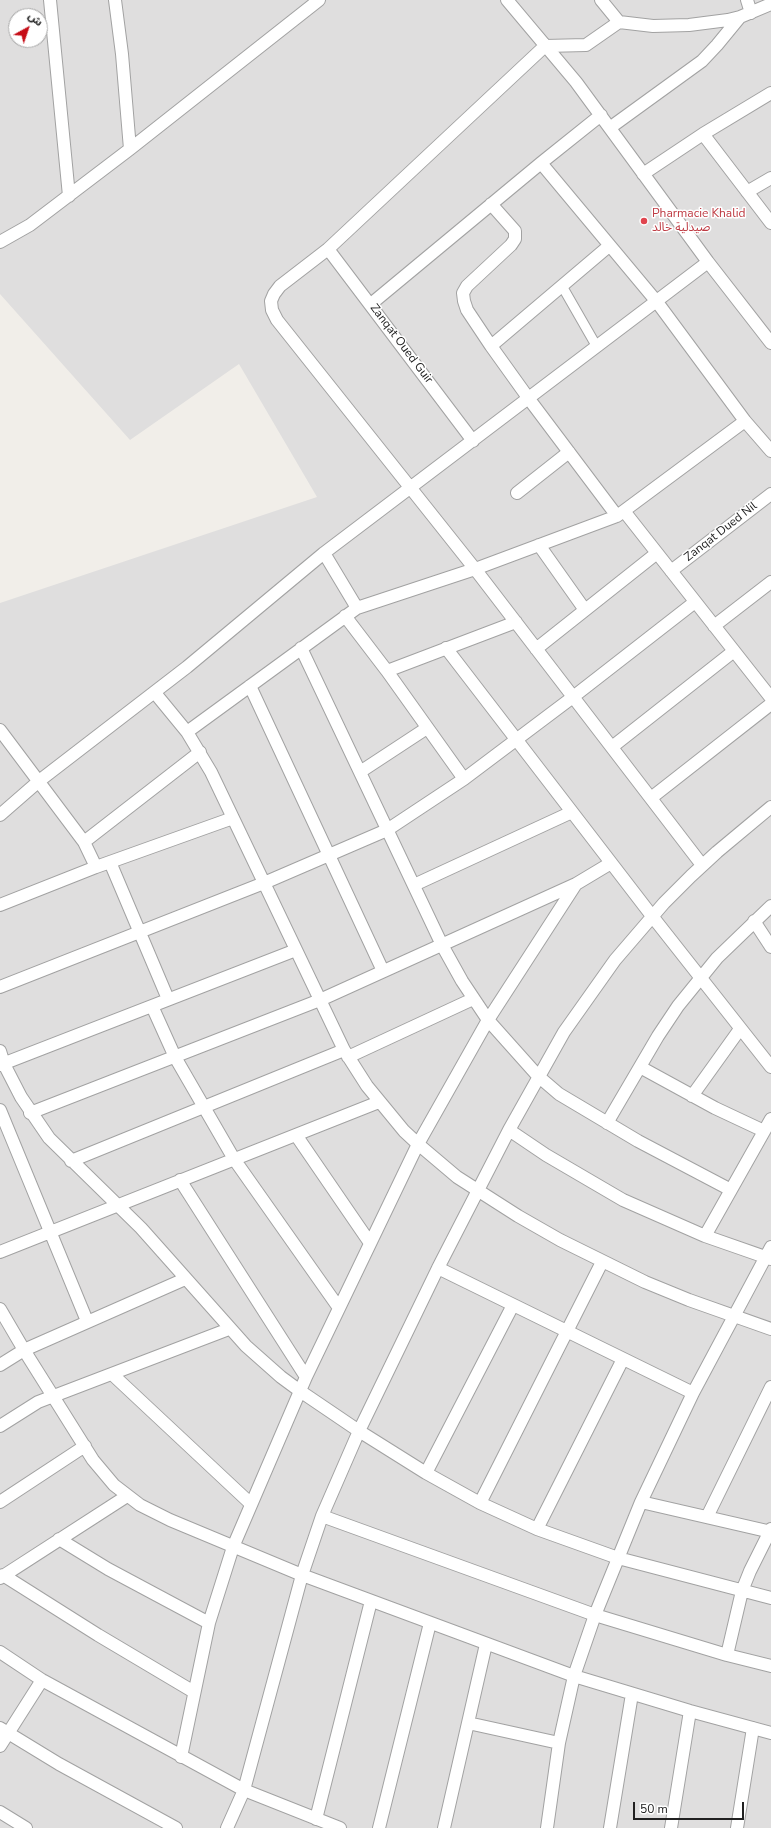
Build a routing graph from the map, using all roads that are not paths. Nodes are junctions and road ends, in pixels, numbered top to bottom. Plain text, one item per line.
1 (50, 0) edge
2 (115, 0) edge
3 (318, 0) edge
4 (507, 0) edge
5 (601, 0) edge
6 (747, 0) edge
7 (771, 4) edge
8 (745, 15) junction
9 (619, 22) junction
10 (545, 46) junction
11 (771, 93) edge
12 (601, 115) junction
13 (611, 128) junction
14 (703, 134) junction
15 (130, 149) junction
16 (541, 163) junction
17 (643, 174) junction
18 (771, 178) edge
19 (747, 192) junction
20 (69, 196) junction
21 (492, 204) junction
22 (771, 223) edge
23 (0, 242) edge
24 (609, 246) junction
25 (328, 249) junction
26 (708, 262) junction
27 (562, 286) junction
28 (657, 302) junction
29 (371, 304) junction
30 (771, 343) edge
31 (491, 346) junction
32 (597, 347) junction
33 (529, 399) junction
34 (745, 421) junction
35 (473, 441) junction
36 (771, 451) edge
37 (569, 452) junction
38 (411, 488) junction
39 (517, 493) dead end
40 (771, 494) edge
41 (620, 514) junction
42 (539, 545) junction
43 (324, 553) junction
44 (657, 553) junction
45 (475, 569) junction
46 (671, 571) junction
47 (771, 582) edge
48 (695, 602) junction
49 (357, 608) junction
50 (585, 610) junction
51 (345, 616) junction
52 (516, 622) junction
53 (714, 626) junction
54 (301, 648) junction
55 (446, 648) junction
56 (536, 649) junction
57 (734, 651) junction
58 (387, 671) junction
59 (250, 686) junction
60 (155, 693) junction
61 (573, 698) junction
62 (771, 698) edge
63 (771, 704) edge
64 (427, 728) junction
65 (0, 730) edge
66 (187, 732) junction
67 (516, 740) junction
68 (612, 747) junction
69 (200, 752) junction
70 (360, 772) junction
71 (464, 779) junction
72 (39, 782) junction
73 (651, 798) junction
74 (771, 807) edge
75 (572, 812) junction
76 (0, 815) edge
77 (233, 818) junction
78 (387, 830) junction
79 (84, 842) junction
80 (329, 855) junction
81 (110, 862) junction
82 (611, 863) junction
83 (702, 865) junction
84 (96, 867) junction
85 (264, 883) junction
86 (576, 884) junction
87 (414, 885) junction
88 (0, 905) edge
89 (771, 906) edge
90 (652, 916) junction
91 (754, 920) junction
92 (140, 932) junction
93 (442, 945) junction
94 (771, 947) edge
95 (296, 950) junction
96 (383, 971) junction
97 (700, 978) junction
98 (0, 987) edge
99 (168, 999) junction
100 (473, 999) junction
101 (320, 1000) junction
102 (152, 1006) junction
103 (488, 1020) junction
104 (740, 1029) junction
105 (0, 1051) edge
106 (346, 1054) junction
107 (175, 1057) junction
108 (2, 1064) edge
109 (640, 1067) junction
110 (771, 1067) edge
111 (538, 1076) junction
112 (692, 1096) junction
113 (379, 1102) junction
114 (204, 1107) junction
115 (0, 1110) edge
116 (30, 1113) junction
117 (771, 1119) edge
118 (607, 1123) junction
119 (508, 1130) junction
120 (764, 1131) junction
121 (296, 1135) junction
122 (418, 1144) junction
123 (234, 1159) junction
124 (71, 1161) junction
125 (180, 1180) junction
126 (731, 1190) junction
127 (478, 1191) junction
128 (117, 1205) junction
129 (50, 1231) junction
130 (705, 1236) junction
131 (370, 1243) junction
132 (0, 1252) edge
133 (769, 1254) edge
134 (602, 1262) junction
135 (438, 1268) junction
136 (186, 1278) junction
137 (513, 1305) junction
138 (339, 1308) junction
139 (0, 1309) edge
140 (733, 1316) junction
141 (87, 1321) junction
142 (229, 1329) junction
143 (771, 1329) edge
144 (567, 1331) junction
145 (24, 1350) junction
146 (623, 1359) junction
147 (0, 1365) edge
148 (112, 1374) junction
149 (306, 1377) junction
150 (300, 1391) junction
151 (693, 1393) junction
152 (770, 1394) edge
153 (53, 1396) junction
154 (0, 1426) edge
155 (359, 1431) junction
156 (84, 1446) junction
157 (426, 1473) junction
158 (127, 1496) junction
159 (0, 1502) edge
160 (642, 1502) junction
161 (480, 1503) junction
162 (251, 1504) junction
163 (322, 1516) junction
164 (707, 1517) junction
165 (537, 1529) junction
166 (771, 1531) edge
167 (60, 1539) junction
168 (233, 1547) junction
169 (618, 1558) junction
170 (302, 1575) junction
171 (2, 1576) edge
172 (742, 1591) junction
173 (771, 1598) edge
174 (371, 1601) junction
175 (595, 1615) junction
176 (209, 1623) junction
177 (430, 1623) junction
178 (486, 1644) junction
179 (0, 1652) edge
180 (727, 1655) junction
181 (771, 1666) edge
182 (574, 1676) junction
183 (42, 1680) junction
184 (194, 1692) junction
185 (632, 1694) junction
186 (690, 1711) junction
187 (468, 1723) junction
188 (753, 1728) junction
189 (4, 1730) edge
190 (770, 1735) edge
191 (560, 1743) junction
192 (0, 1746) edge
193 (181, 1757) junction
194 (244, 1790) junction
195 (0, 1812) edge
196 (316, 1819) junction
197 (26, 1828) edge
198 (176, 1828) edge
199 (227, 1828) edge
200 (340, 1828) edge
201 (379, 1828) edge
202 (444, 1828) edge
203 (547, 1828) edge
204 (610, 1828) edge
205 (671, 1828) edge
206 (737, 1828) edge

1 - 20 street
2 - 15 street
3 - 15 street
4 - 10 street
5 - 9 street
6 - 8 street
7 - 8 street
8 - 9 street
8 - 13 street
9 - 10 street
10 - 12 street
10 - 25 street
11 - 14 street
12 - 13 street
12 - 16 street
13 - 17 street
14 - 17 street
14 - 19 street
15 - 20 street
16 - 21 street
16 - 24 street
17 - 26 street
18 - 19 street
19 - 22 street
20 - 23 street
21 - 29 street
21 - 31 street
24 - 27 street
24 - 28 street
25 - 29 street, Zanqat Oued Guir
25 - 38 street
26 - 28 street
26 - 30 street
27 - 31 street
27 - 32 street
28 - 32 street
28 - 34 street
29 - 35 street, Zanqat Oued Guir
31 - 33 street
32 - 33 street
33 - 35 street
33 - 37 street
34 - 36 street
34 - 41 street
35 - 38 street
37 - 39 street
37 - 41 street
38 - 43 street
38 - 45 street
40 - 46 street, Zanqat Dued Nil
41 - 42 street
41 - 44 street
42 - 45 street
42 - 50 street
43 - 49 street
43 - 60 street
44 - 46 street
44 - 50 street
45 - 49 street
45 - 52 street
46 - 48 street
47 - 53 street
48 - 53 street
48 - 61 street
49 - 51 street
50 - 56 street
51 - 54 street
51 - 58 street
52 - 55 street
52 - 56 street
53 - 57 street
54 - 59 street
54 - 70 street
55 - 58 street
55 - 67 street
56 - 61 street
57 - 62 street
57 - 68 street
58 - 64 street
59 - 66 street
59 - 80 street
60 - 66 street
60 - 72 street
61 - 67 street
61 - 68 street
63 - 73 street
64 - 70 street
64 - 71 street
65 - 72 street
66 - 69 street
67 - 71 street
67 - 75 street
68 - 73 street
69 - 77 street
69 - 79 street
70 - 78 street
71 - 78 street
72 - 76 street
72 - 79 street
73 - 83 street
74 - 83 street
75 - 82 street
75 - 87 street
77 - 81 street
77 - 85 street
78 - 80 street
78 - 87 street
79 - 84 street
80 - 85 street
80 - 96 street
81 - 84 street
81 - 92 street
82 - 86 street
82 - 90 street
83 - 90 street
84 - 88 street
85 - 92 street
85 - 95 street
86 - 93 street
86 - 103 street
87 - 93 street
89 - 91 street
90 - 97 street
90 - 111 street
91 - 94 street
91 - 97 street
92 - 98 street
92 - 99 street
93 - 96 street
93 - 100 street
95 - 99 street
95 - 101 street
96 - 101 street
97 - 104 street
97 - 109 street
99 - 102 street
100 - 103 street
100 - 106 street
101 - 106 street
101 - 107 street
102 - 107 street
102 - 108 street
103 - 111 street
103 - 122 street
104 - 110 street
104 - 112 street
105 - 108 street
106 - 113 street
106 - 114 street
107 - 114 street
107 - 116 street
108 - 116 street
109 - 112 street
109 - 118 street
111 - 118 street
111 - 119 street
112 - 120 street
113 - 121 street
113 - 122 street
114 - 123 street
114 - 124 street
115 - 129 street
116 - 124 street
117 - 120 street
118 - 126 street
119 - 127 street
119 - 130 street
120 - 126 street
121 - 123 street
121 - 131 street
122 - 127 street
122 - 131 street
123 - 125 street
123 - 138 street
124 - 128 street
125 - 128 street
125 - 149 street
126 - 130 street
127 - 134 street
127 - 135 street
128 - 129 street
128 - 136 street
129 - 132 street
129 - 141 street
130 - 133 street
131 - 138 street
133 - 140 street
134 - 140 street
134 - 144 street
135 - 137 street
135 - 155 street
136 - 141 street
136 - 142 street
137 - 144 street
137 - 157 street
138 - 149 street
139 - 145 street
140 - 143 street
140 - 151 street
141 - 145 street
142 - 148 street
142 - 150 street
144 - 146 street
144 - 161 street
145 - 147 street
145 - 153 street
146 - 151 street
146 - 165 street
148 - 153 street
148 - 162 street
149 - 150 street
150 - 155 street
150 - 162 street
151 - 160 street
152 - 164 street
153 - 154 street
153 - 156 street
155 - 157 street
155 - 163 street
156 - 158 street
156 - 159 street
157 - 161 street
158 - 167 street
158 - 168 street
160 - 164 street
160 - 169 street
161 - 165 street
162 - 168 street
163 - 170 street
163 - 175 street
164 - 166 street
165 - 169 street
166 - 172 street
167 - 171 street
167 - 176 street
168 - 170 street
168 - 176 street
169 - 172 street
169 - 175 street
170 - 174 street
170 - 194 street
171 - 184 street
172 - 173 street
172 - 180 street
174 - 177 street
174 - 196 street
175 - 180 street
175 - 182 street
176 - 184 street
177 - 178 street
177 - 201 street
178 - 182 street
178 - 187 street
179 - 183 street
180 - 181 street
182 - 185 street
182 - 191 street
183 - 189 street
183 - 193 street
184 - 193 street
185 - 186 street
185 - 204 street
186 - 188 street
186 - 205 street
187 - 191 street
187 - 202 street
188 - 190 street
188 - 206 street
189 - 192 street
189 - 198 street
191 - 203 street
193 - 194 street
194 - 196 street
194 - 199 street
195 - 197 street
196 - 200 street

